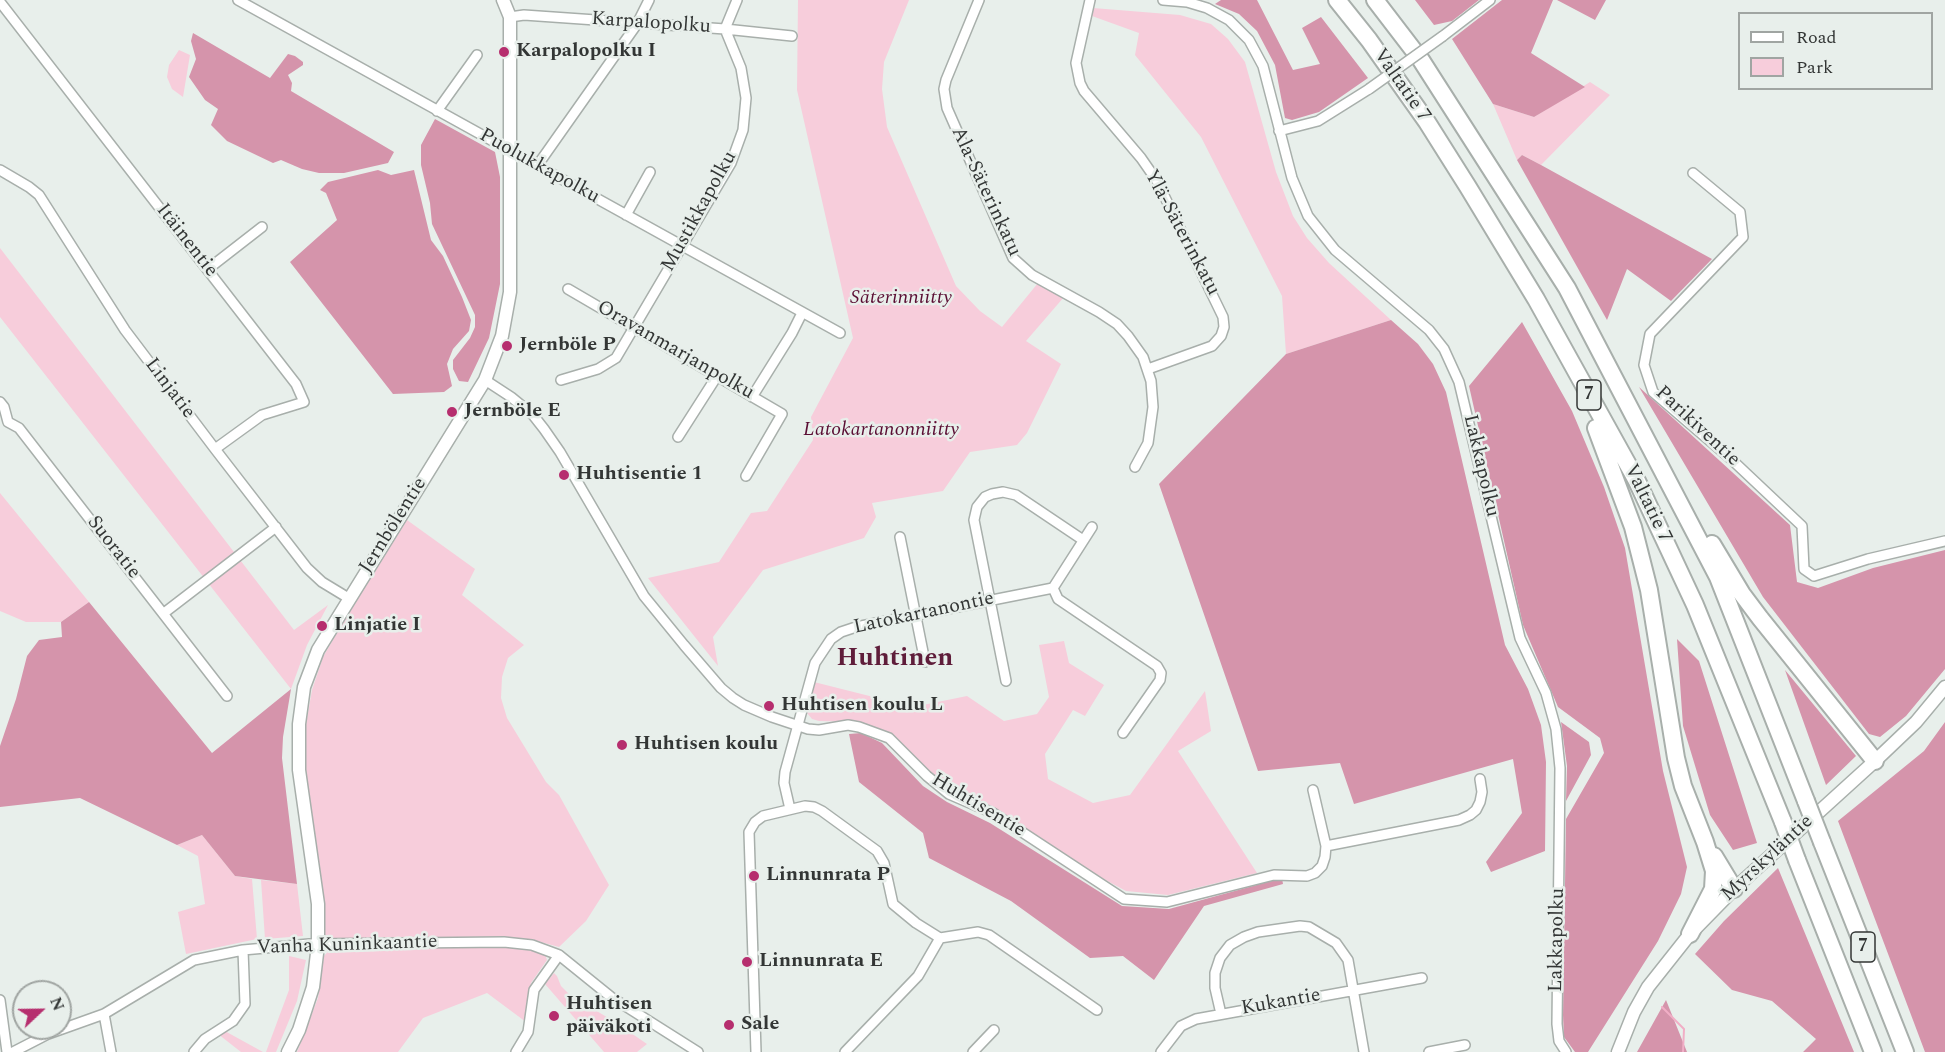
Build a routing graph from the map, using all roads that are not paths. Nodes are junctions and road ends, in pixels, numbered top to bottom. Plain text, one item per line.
1 (238, 0) edge
2 (503, 0) edge
3 (649, 0) edge
4 (737, 0) edge
5 (979, 0) edge
6 (1090, 0) edge
7 (1163, 0) edge
8 (1337, 0) edge
9 (1375, 0) edge
10 (1490, 0) edge
11 (0, 2) edge
12 (510, 17) junction
13 (638, 24) junction
14 (725, 29) junction
15 (792, 36) dead end
16 (477, 55) dead end
17 (437, 111) junction
18 (1279, 131) junction
19 (510, 151) junction
20 (537, 166) junction
21 (0, 170) edge
22 (650, 172) dead end
23 (1693, 173) dead end
24 (626, 215) junction
25 (262, 227) dead end
26 (683, 246) junction
27 (208, 269) junction
28 (568, 289) dead end
29 (1536, 299) junction
30 (802, 313) junction
31 (634, 328) junction
32 (840, 333) dead end
33 (1148, 369) junction
34 (717, 376) junction
35 (484, 380) junction
36 (561, 380) dead end
37 (752, 397) junction
38 (0, 402) edge
39 (4, 425) edge
40 (678, 437) dead end
41 (1649, 444) junction
42 (214, 449) junction
43 (1135, 467) dead end
44 (746, 476) dead end
45 (276, 527) junction
46 (1092, 527) dead end
47 (900, 537) dead end
48 (1083, 540) junction
49 (1945, 541) edge
50 (1053, 588) junction
51 (350, 599) junction
52 (989, 600) junction
53 (164, 613) junction
54 (916, 614) junction
55 (925, 662) dead end
56 (1006, 681) dead end
57 (1945, 687) edge
58 (227, 696) dead end
59 (798, 726) junction
60 (1123, 733) dead end
61 (1875, 761) junction
62 (1480, 779) dead end
63 (1313, 790) dead end
64 (790, 809) junction
65 (1706, 842) junction
66 (1326, 846) junction
67 (1734, 889) junction
68 (1690, 934) junction
69 (940, 938) junction
70 (318, 945) junction
71 (243, 950) junction
72 (559, 955) junction
73 (1422, 978) dead end
74 (1353, 990) junction
75 (0, 1000) edge
76 (1097, 1010) dead end
77 (104, 1014) junction
78 (1221, 1014) junction
79 (994, 1030) dead end
80 (1465, 1045) dead end
81 (7, 1052) edge
82 (13, 1052) edge
83 (111, 1052) edge
84 (194, 1052) edge
85 (288, 1052) edge
86 (516, 1052) edge
87 (698, 1052) edge
88 (756, 1052) edge
89 (845, 1052) edge
90 (973, 1052) edge
91 (1161, 1052) edge
92 (1364, 1052) edge
93 (1429, 1052) edge
94 (1566, 1052) edge
95 (1618, 1052) edge
96 (1873, 1052) edge
97 (1905, 1052) edge

1 - 17 street, Puolukkapolku
2 - 12 street, Jernbölentie
3 - 13 street
4 - 14 street
5 - 33 street, Ala-Säterinkatu
6 - 33 street, Ylä-Säterinkatu
7 - 18 street, Lakkapolku
8 - 29 highway, Valtatie 7 / 7
9 - 41 highway, Valtatie 7 / 7
10 - 18 street, bridge
11 - 27 street, Itäinentie
12 - 13 street, Karpalopolku
12 - 19 street, Jernbölentie
13 - 14 street, Karpalopolku
13 - 20 street
14 - 15 street, Karpalopolku
14 - 26 street, Mustikkapolku
16 - 17 street
17 - 19 street, Puolukkapolku
18 - 94 street, Lakkapolku
19 - 20 street, Puolukkapolku
19 - 35 street, Jernbölentie
20 - 24 street, Puolukkapolku
21 - 42 street, Linjatie
22 - 24 street
23 - 49 street, Parikiventie
24 - 26 street, Puolukkapolku
25 - 27 street
26 - 30 street, Puolukkapolku
26 - 31 street, Mustikkapolku
27 - 42 street, Itäinentie
28 - 31 street, Oravanmarjanpolku
29 - 65 highway
29 - 96 highway, Valtatie 7 / 7, bridge
30 - 32 street, Puolukkapolku
30 - 37 street
31 - 34 street, Oravanmarjanpolku
31 - 36 street, Mustikkapolku
33 - 43 street, Ala-Säterinkatu
34 - 37 street, Oravanmarjanpolku
34 - 40 street
35 - 51 street, Jernbölentie
35 - 59 street, Huhtisentie
37 - 44 street, Oravanmarjanpolku
38 - 39 street, Suoratie
39 - 53 street, Suoratie
41 - 61 highway
41 - 97 highway, Valtatie 7 / 7, bridge
42 - 45 street, Linjatie
45 - 51 street, Linjatie
45 - 53 street
46 - 48 street
47 - 54 street
48 - 50 street
48 - 52 street
50 - 52 street, Latokartanontie
50 - 60 street
51 - 70 street, Jernbölentie
52 - 54 street, Latokartanontie
52 - 56 street
53 - 58 street, Suoratie
54 - 55 street
54 - 59 street, Latokartanontie
57 - 61 street, Myrskyläntie
59 - 64 street, Latokartanontie
59 - 66 street, Huhtisentie
61 - 67 street, Myrskyläntie
62 - 66 street
63 - 66 street
64 - 69 street
64 - 88 street
65 - 67 highway
65 - 68 highway
67 - 68 street, Myrskyläntie
68 - 95 street, Myrskyläntie
69 - 76 street
69 - 89 street
70 - 71 street, Vanha Kuninkaantie
70 - 72 street, Vanha Kuninkaantie
70 - 85 street, Jernbölentie
71 - 77 street, Vanha Kuninkaantie
71 - 84 street
72 - 86 street
72 - 87 street, Vanha Kuninkaantie
73 - 74 street, Kukantie
74 - 78 street, Kukantie
74 - 78 street
74 - 92 street
75 - 81 street
77 - 82 street, Vanha Kuninkaantie
77 - 83 street
78 - 91 street, Kukantie
79 - 90 street
80 - 93 street

